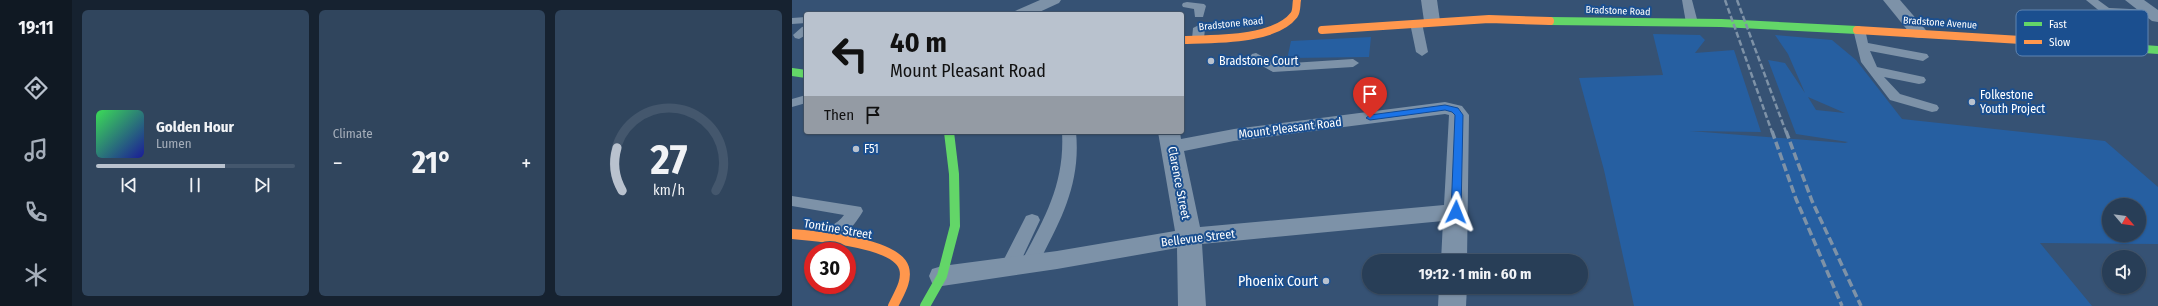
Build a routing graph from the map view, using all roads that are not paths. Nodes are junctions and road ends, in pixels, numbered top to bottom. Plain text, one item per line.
1 (1053, 0) edge
2 (1298, 0) edge
3 (1430, 0) edge
4 (1687, 0) edge
5 (1891, 0) edge
6 (2091, 0) edge
7 (2133, 0) edge
8 (1187, 5) dead end
9 (2105, 10) edge
10 (2147, 10) edge
11 (1026, 12) edge
12 (1200, 15) dead end
13 (804, 20) edge
14 (792, 21) edge
15 (1424, 22) junction
16 (1692, 23) junction
17 (1721, 23) joint
18 (1859, 29) junction
19 (1322, 30) dead end
20 (1919, 33) junction
21 (1184, 39) edge
22 (2016, 40) edge
23 (1863, 46) junction
24 (2148, 49) edge
25 (2158, 50) edge
26 (1422, 52) dead end
27 (1256, 57) dead end
28 (1923, 57) dead end
29 (1353, 63) dead end
30 (1872, 70) junction
31 (792, 72) edge
32 (804, 74) edge
33 (1919, 80) dead end
34 (804, 100) edge
35 (792, 103) edge
36 (1932, 108) dead end
37 (949, 134) edge
38 (1069, 134) edge
39 (1171, 140) edge
40 (792, 201) edge
41 (1456, 212) junction
42 (1032, 220) dead end
43 (792, 234) edge
44 (1189, 237) junction
45 (826, 238) junction
46 (1454, 254) edge
47 (1019, 265) junction
48 (942, 276) junction
49 (1453, 294) edge
50 (893, 306) edge
51 (925, 306) edge
52 (1192, 306) edge
53 (1452, 306) edge

1 - 11 street
2 - 21 street, Bradstone Road
3 - 15 street
4 - 16 lane
5 - 20 street
6 - 9 lane
7 - 10 street
8 - 12 lane
13 - 14 lane
15 - 16 street, Bradstone Road
15 - 19 street, Bradstone Road
15 - 26 lane
16 - 17 street, Bradstone Road
17 - 18 street, Bradstone Avenue
18 - 20 street, Bradstone Avenue
18 - 23 lane
20 - 22 street, Bradstone Avenue
23 - 28 lane
23 - 30 lane
24 - 25 street, Bradstone Avenue
27 - 29 lane
30 - 33 lane
30 - 36 lane
31 - 32 street
34 - 35 lane
37 - 48 street
38 - 47 lane
39 - 41 street, Mount Pleasant Road
39 - 44 street, Clarence Street
40 - 45 lane
41 - 44 street, Bellevue Street
41 - 46 street
42 - 47 lane
43 - 45 street, Tontine Street
44 - 47 street, Bellevue Street
44 - 52 street, Clarence Street
45 - 50 street, Tontine Street
47 - 48 street, Bellevue Street
48 - 51 street
49 - 53 street

